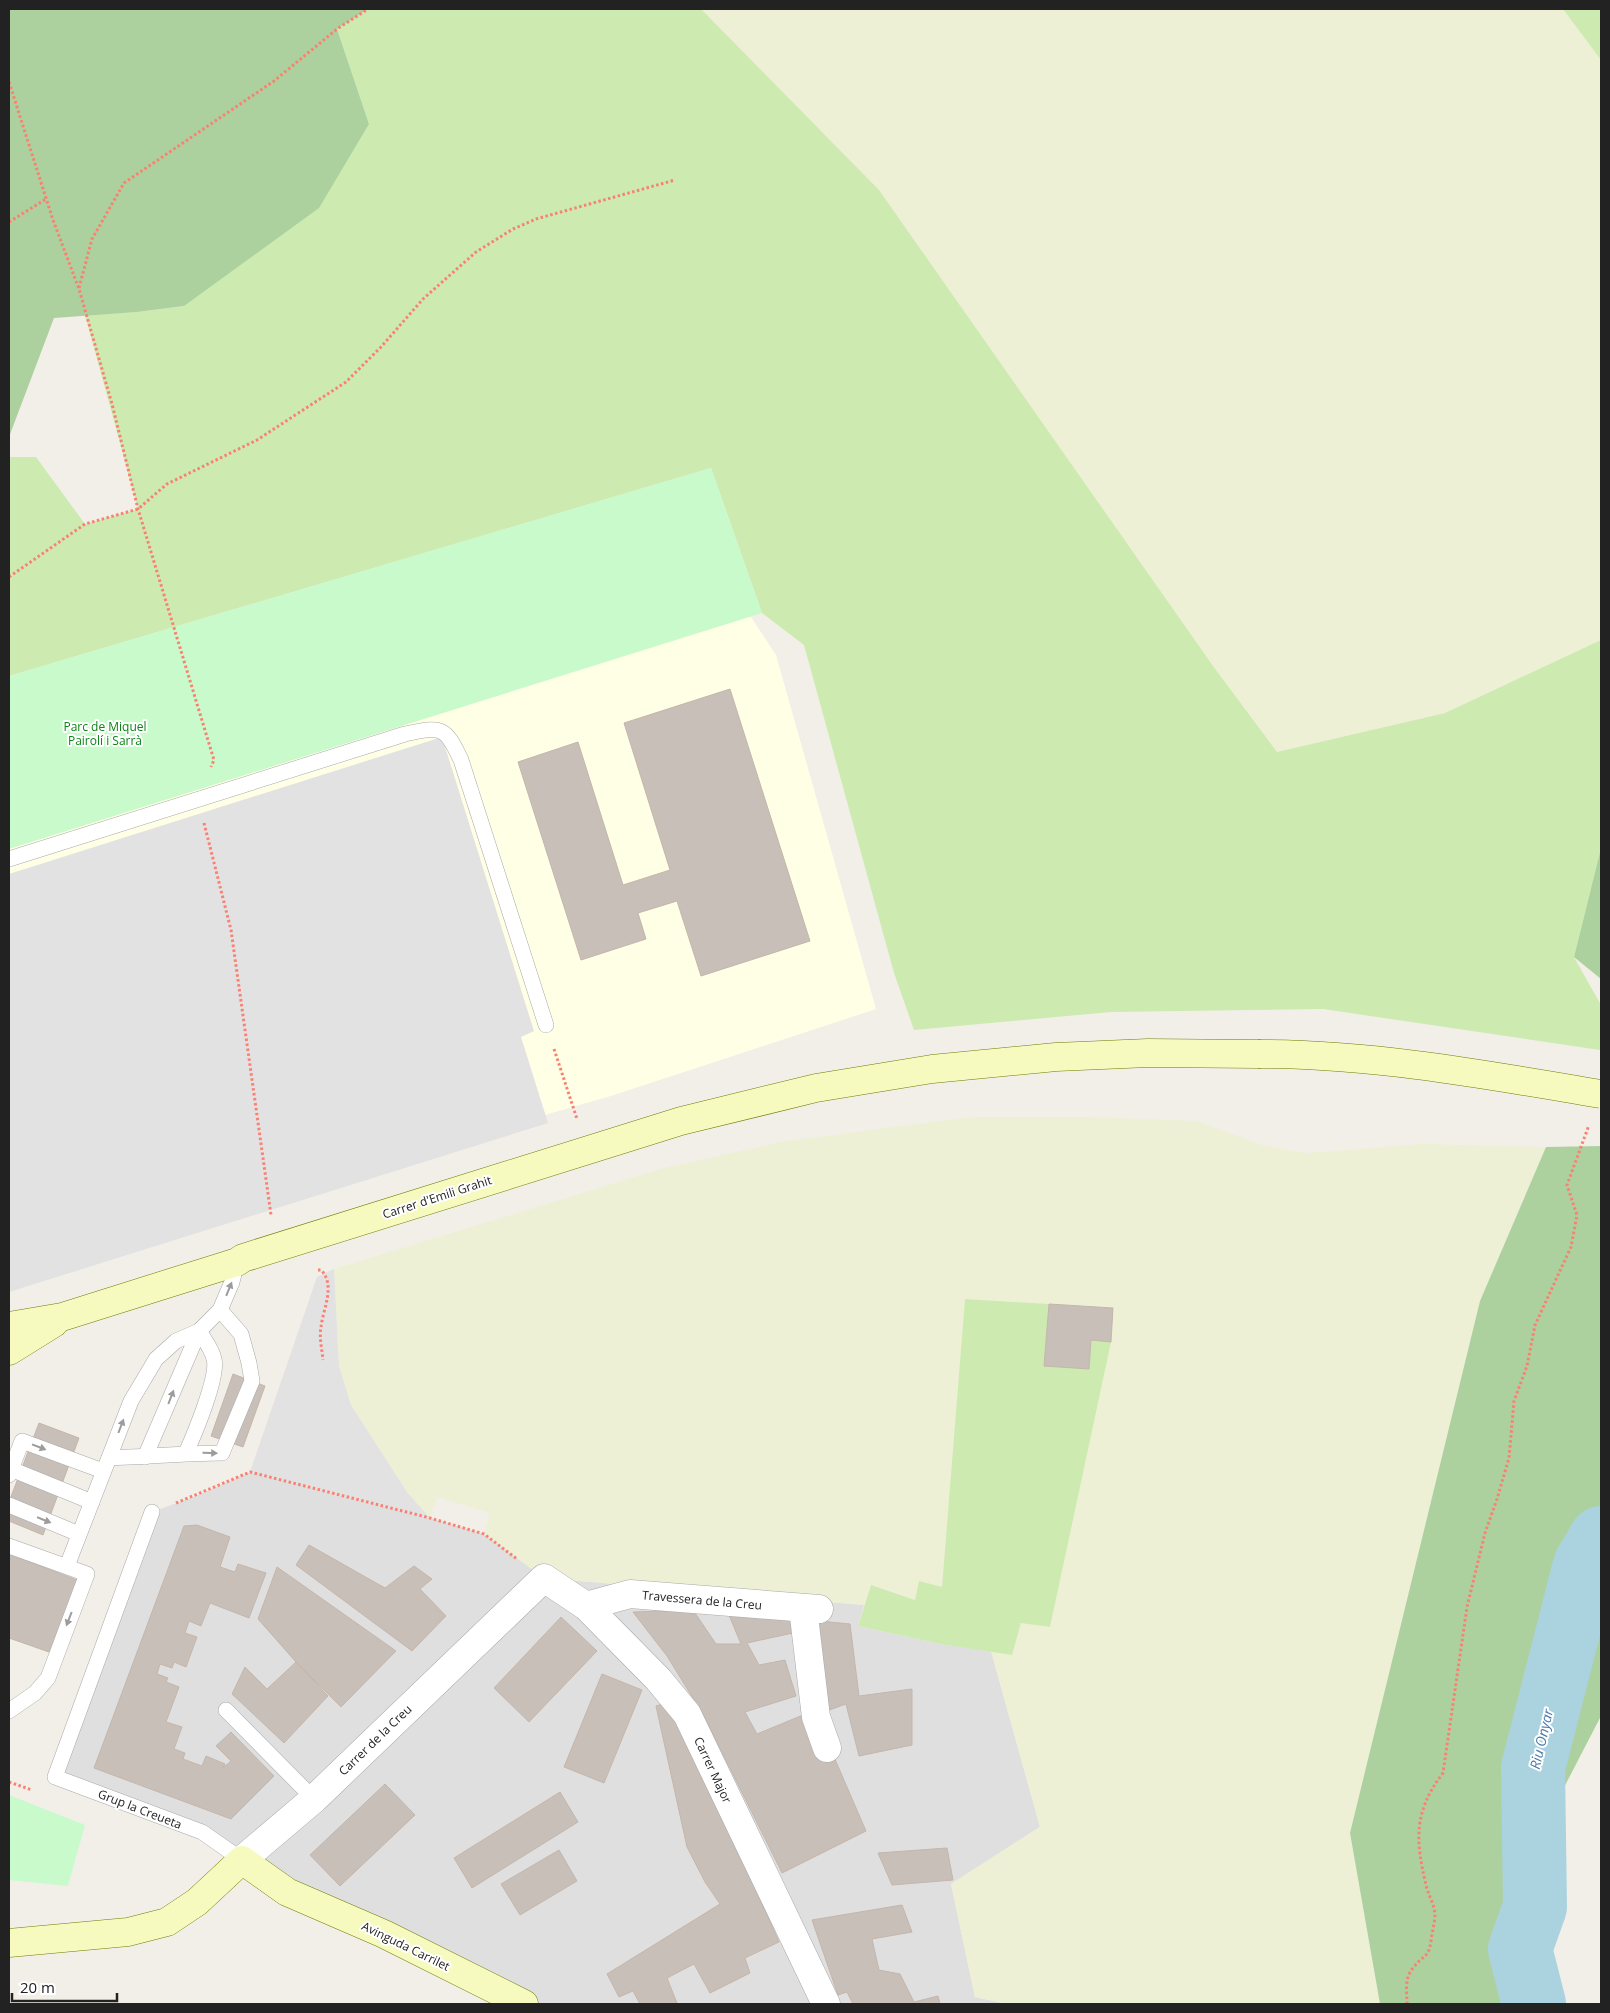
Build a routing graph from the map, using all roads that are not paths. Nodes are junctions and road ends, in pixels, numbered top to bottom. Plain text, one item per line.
1 (9, 859) edge
2 (546, 1025) road end
3 (1601, 1094) edge
4 (237, 1262) junction
5 (220, 1310) junction
6 (62, 1317) junction
7 (9, 1326) edge
8 (200, 1331) junction
9 (9, 1352) edge
10 (186, 1453) junction
11 (145, 1458) junction
12 (106, 1465) junction
13 (10, 1472) edge
14 (92, 1502) junction
15 (9, 1505) edge
16 (152, 1512) road end
17 (79, 1534) junction
18 (9, 1546) edge
19 (67, 1566) junction
20 (544, 1578) joint
21 (586, 1606) junction
22 (226, 1710) dead end
23 (9, 1711) edge
24 (827, 1748) dead end
25 (314, 1800) junction
26 (242, 1860) junction
27 (9, 1943) edge
28 (524, 2004) edge
29 (826, 2004) edge

1 - 2 lane
3 - 4 main road, Carrer d'Emili Grahit, bridge
5 -> 4 lane
4 - 6 main road, Carrer d'Emili Grahit
5 - 8 lane
10 -> 5 lane
6 - 7 main road, Carrer d'Emili Grahit
6 - 9 main road, Carrer d'Emili Grahit
8 - 10 lane
11 -> 8 lane
12 -> 8 lane
10 - 11 lane
11 - 12 lane
13 -> 12 lane
12 - 14 lane
13 - 14 lane
14 - 17 lane
15 -> 17 lane
16 - 26 lane, Grup la Creueta
17 - 19 lane
18 - 19 lane
19 -> 23 lane
20 - 21 street, Carrer Major
20 - 25 street, Carrer de la Creu
21 - 24 street, Travessera de la Creu
21 - 29 street, Carrer Major
22 - 25 lane
25 - 26 street, Carrer de la Creu
26 - 27 main road
26 - 28 main road, Avinguda Carrilet

